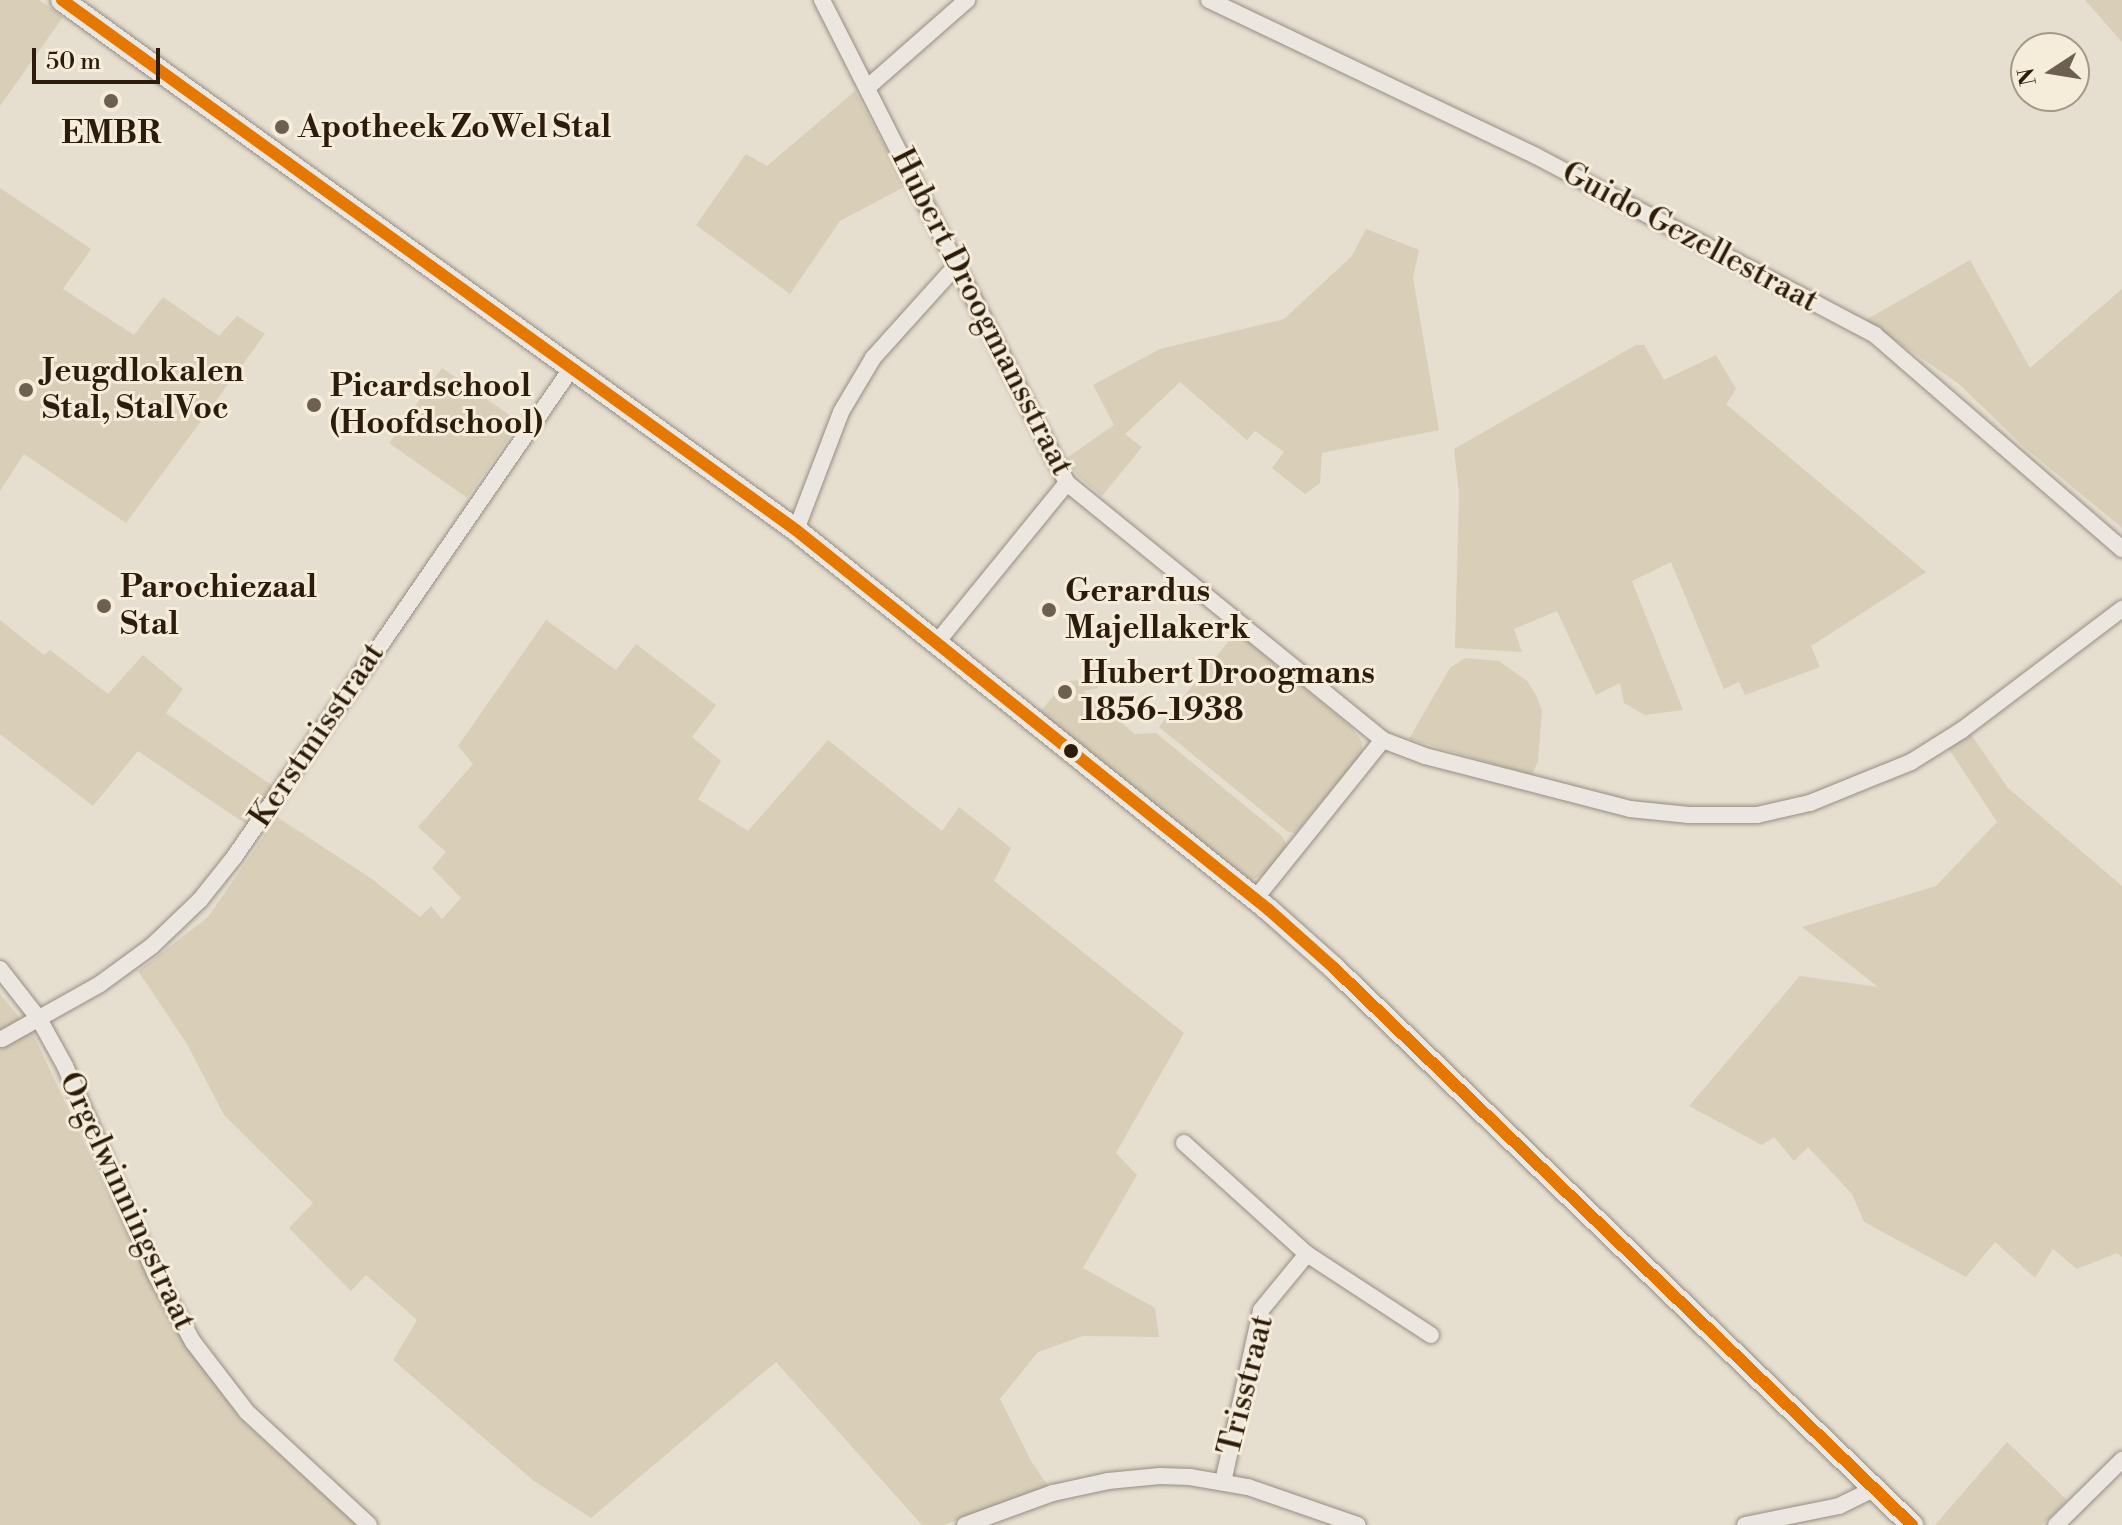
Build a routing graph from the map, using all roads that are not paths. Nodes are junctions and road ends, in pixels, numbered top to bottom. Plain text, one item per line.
1 (62, 0) edge
2 (822, 0) edge
3 (967, 0) edge
4 (1209, 0) edge
5 (868, 87) junction
6 (955, 267) junction
7 (571, 369) junction
8 (1067, 483) junction
9 (796, 530) junction
10 (2122, 549) edge
11 (2122, 609) edge
12 (938, 641) junction
13 (1383, 740) junction
14 (1255, 899) junction
15 (0, 969) edge
16 (39, 1019) junction
17 (2, 1039) dead end
18 (1184, 1143) dead end
19 (1307, 1254) junction
20 (1431, 1335) dead end
21 (2122, 1460) edge
22 (1223, 1482) junction
23 (1874, 1489) junction
24 (369, 1525) edge
25 (965, 1525) edge
26 (1358, 1525) edge
27 (1745, 1525) edge
28 (1912, 1525) edge
29 (2056, 1525) edge

1 - 7 street
2 - 5 street, Hubert Droogmansstraat
3 - 5 street
4 - 10 street, Guido Gezellestraat
5 - 6 street, Hubert Droogmansstraat
6 - 8 street, Hubert Droogmansstraat
6 - 9 street
7 - 9 street
7 - 16 street, Kerstmisstraat
8 - 12 street
8 - 13 street, Hubert Droogmansstraat
9 - 12 street
11 - 13 street, Hubert Droogmansstraat
12 - 14 street
13 - 14 street
14 - 23 street
15 - 16 street, Orgelwinningstraat
16 - 17 street, Kerstmisstraat
16 - 24 street, Orgelwinningstraat
18 - 19 street
19 - 20 street
19 - 22 street, Trisstraat
21 - 29 street
22 - 25 street
22 - 26 street
23 - 27 street
23 - 28 street

